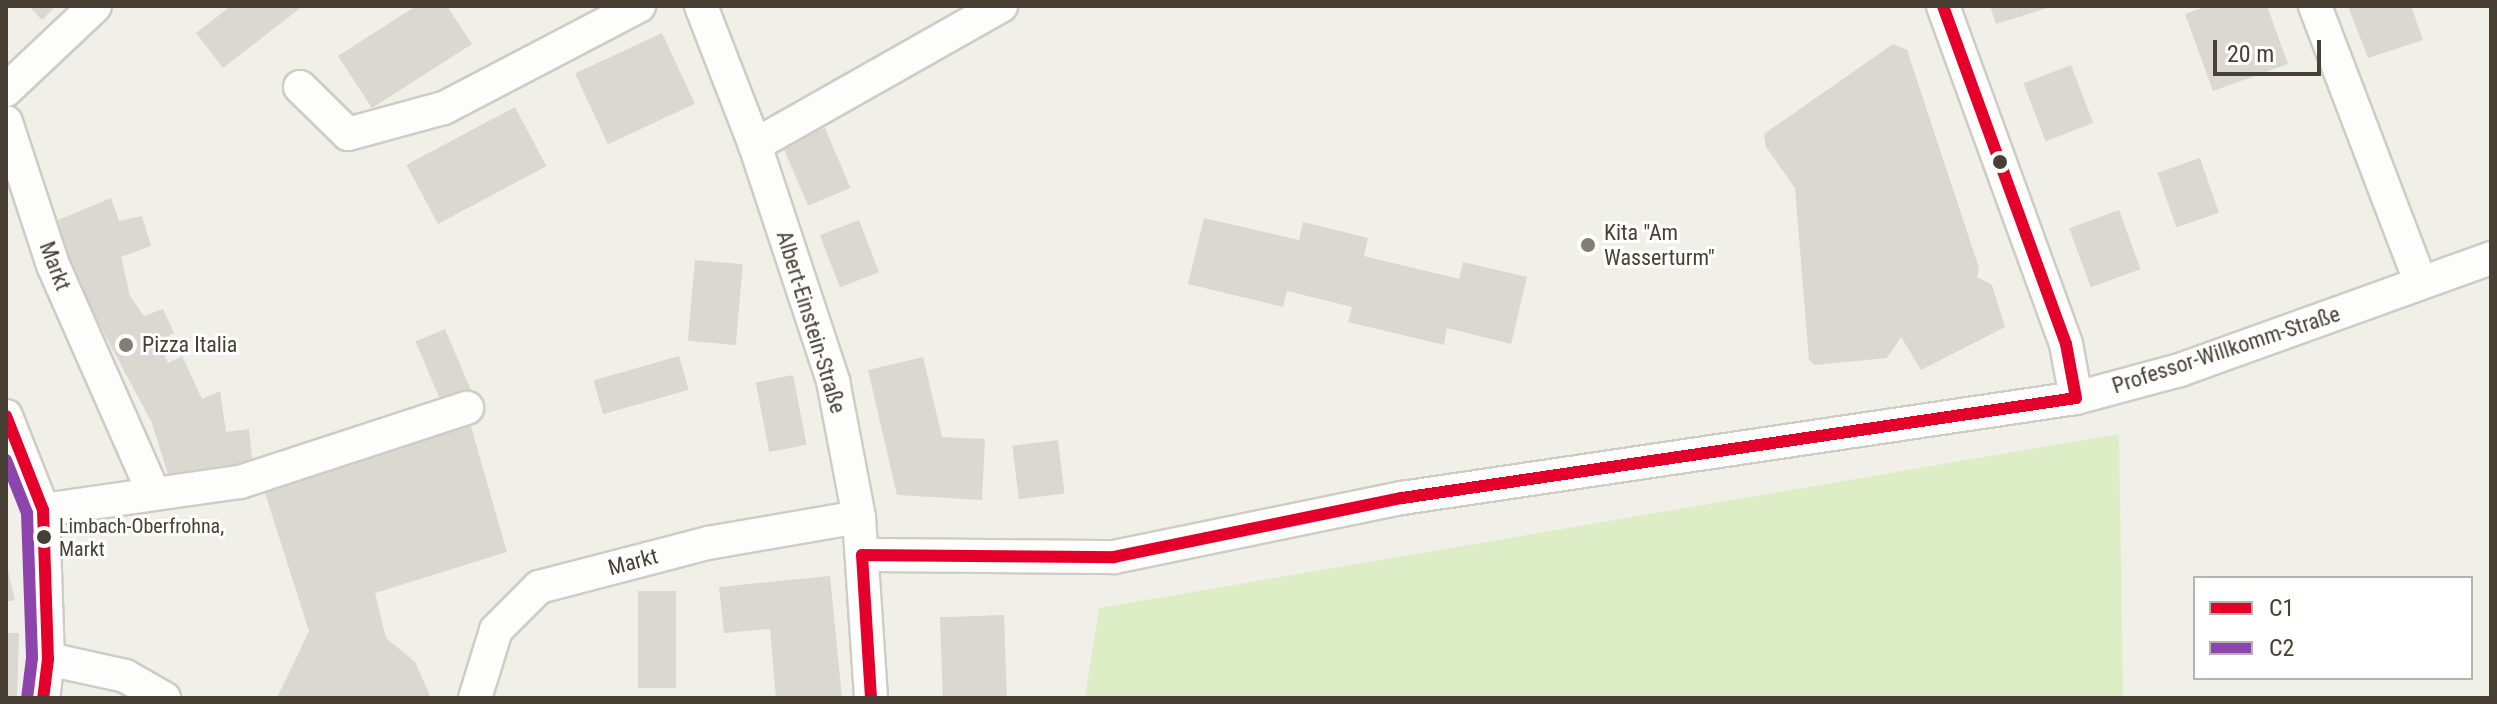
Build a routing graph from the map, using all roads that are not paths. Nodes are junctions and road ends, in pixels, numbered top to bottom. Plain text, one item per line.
1 (95, 6) edge
2 (639, 6) edge
3 (701, 6) edge
4 (1001, 6) edge
5 (1943, 6) edge
6 (2315, 6) edge
7 (300, 87) dead end
8 (6, 90) edge
9 (6, 122) edge
10 (755, 145) junction
11 (2491, 258) edge
12 (2420, 281) junction
13 (2076, 398) junction
14 (467, 408) dead end
15 (6, 416) edge
16 (154, 494) junction
17 (43, 510) junction
18 (859, 517) junction
19 (862, 555) junction
20 (48, 659) junction
21 (43, 698) edge
22 (164, 698) edge
23 (475, 698) edge
24 (871, 698) edge

1 - 8 street
2 - 7 street
3 - 10 street, Albert-Einstein-Straße
4 - 10 street
5 - 13 street
6 - 12 street
9 - 16 street, Markt
10 - 18 street, Albert-Einstein-Straße
11 - 12 street, Professor-Willkomm-Straße
12 - 13 street, Professor-Willkomm-Straße
13 - 19 street, Professor-Willkomm-Straße
14 - 16 street
15 - 17 street
16 - 17 street
17 - 20 street
18 - 19 street, Albert-Einstein-Straße
18 - 23 street, Markt
19 - 24 street, Albert-Einstein-Straße
20 - 21 street
20 - 22 street

